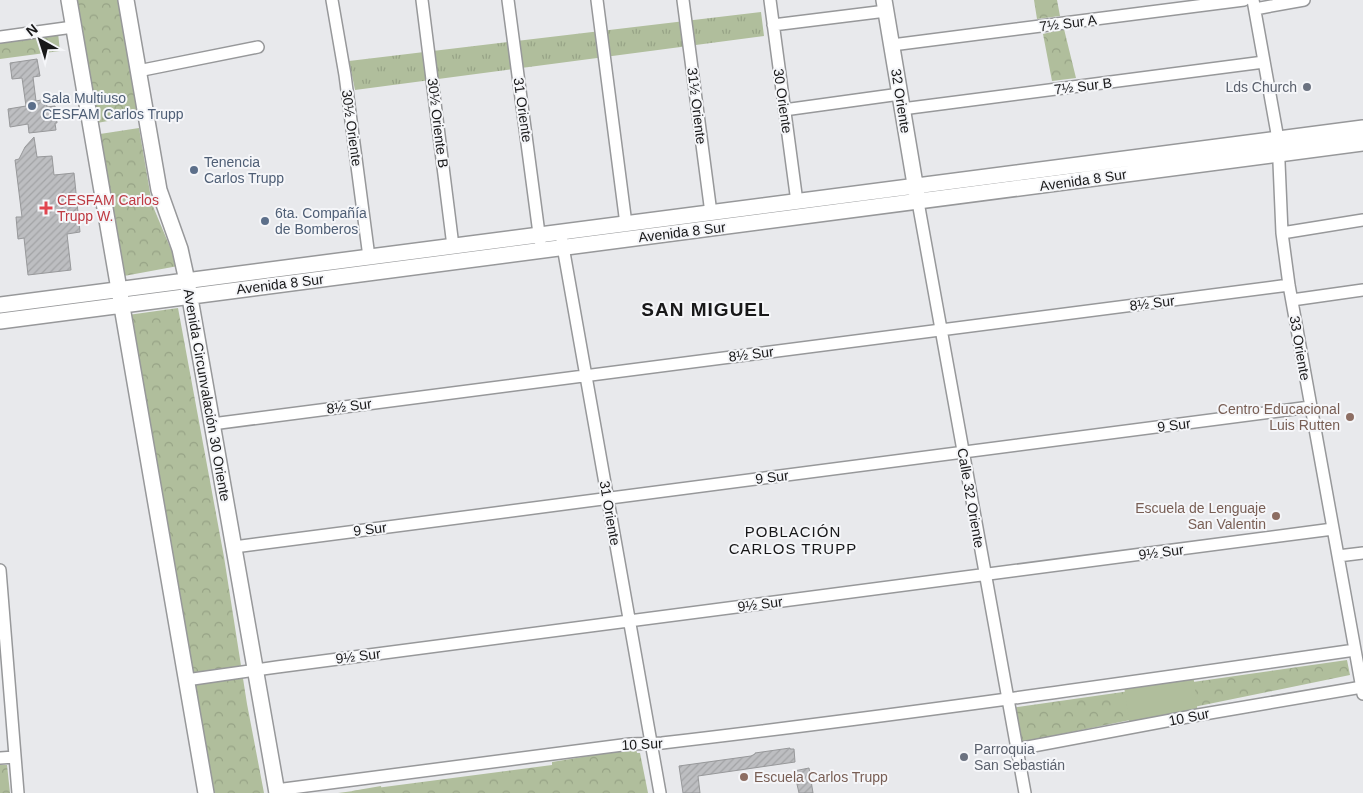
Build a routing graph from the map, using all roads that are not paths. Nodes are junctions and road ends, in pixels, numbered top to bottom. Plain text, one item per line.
1 (68, 0) edge
2 (126, 0) edge
3 (332, 0) edge
4 (422, 0) edge
5 (508, 0) edge
6 (597, 0) edge
7 (683, 0) edge
8 (770, 0) edge
9 (1244, 0) edge
10 (1304, 0) edge
11 (1254, 5) edge
12 (885, 6) edge
13 (773, 25) junction
14 (73, 27) junction
15 (0, 37) edge
16 (892, 46) junction
17 (258, 48) dead end
18 (1264, 62) junction
19 (138, 71) junction
20 (901, 102) junction
21 (784, 110) junction
22 (1363, 128) edge
23 (1363, 143) edge
24 (1279, 147) junction
25 (915, 186) junction
26 (796, 202) junction
27 (918, 202) junction
28 (711, 213) junction
29 (1363, 220) edge
30 (626, 224) junction
31 (1282, 233) junction
32 (562, 240) junction
33 (540, 243) junction
34 (453, 246) junction
35 (369, 257) junction
36 (1289, 285) junction
37 (188, 288) junction
38 (118, 289) junction
39 (1363, 290) edge
40 (1292, 300) junction
41 (0, 305) edge
42 (120, 306) junction
43 (0, 321) edge
44 (941, 330) junction
45 (586, 376) junction
46 (1310, 407) junction
47 (212, 424) junction
48 (963, 452) junction
49 (608, 499) junction
50 (1333, 529) junction
51 (234, 547) junction
52 (1363, 553) edge
53 (1338, 556) junction
54 (0, 570) edge
55 (985, 574) junction
56 (629, 621) junction
57 (1358, 631) edge
58 (1355, 650) junction
59 (255, 670) junction
60 (186, 680) junction
61 (1362, 690) edge
62 (1008, 698) junction
63 (651, 744) junction
64 (1016, 749) junction
65 (15, 757) junction
66 (0, 758) edge
67 (276, 792) edge
68 (18, 793) edge
69 (206, 793) edge
70 (660, 793) edge
71 (1024, 793) edge

1 - 14 street
2 - 19 street, Avenida Circunvalación 30 Oriente
3 - 35 street, 30½ Oriente
4 - 34 street, 30½ Oriente B
5 - 33 street, 31 Oriente
6 - 30 street
7 - 28 street, 31½ Oriente
8 - 13 street, 30 Oriente
9 - 16 street, 7½ Sur A
10 - 11 street
11 - 18 street, 33 Oriente
12 - 13 street
12 - 16 street, 32 Oriente
13 - 21 street, 30 Oriente
14 - 15 street
14 - 38 street
16 - 20 street, 32 Oriente
17 - 19 street
18 - 20 street, 7½ Sur B
18 - 24 street, 33 Oriente
19 - 37 street, Avenida Circunvalación 30 Oriente
20 - 21 street, 7½ Sur B
20 - 25 street, 32 Oriente
21 - 26 street, 30 Oriente
22 - 24 street, Avenida 8 Sur
23 - 24 street, Avenida 8 Sur
24 - 25 street, Avenida 8 Sur
24 - 27 street, Avenida 8 Sur
24 - 31 street, 33 Oriente
25 - 26 street, Avenida 8 Sur
25 - 27 street, 32 Oriente
26 - 28 street, Avenida 8 Sur
27 - 32 street, Avenida 8 Sur
27 - 44 street, Calle 32 Oriente
28 - 30 street, Avenida 8 Sur
29 - 31 street
30 - 32 street, Avenida 8 Sur
31 - 36 street, 33 Oriente
32 - 33 street, Avenida 8 Sur
32 - 45 street, 31 Oriente
33 - 34 street, Avenida 8 Sur
33 - 37 street, Avenida 8 Sur
34 - 35 street, Avenida 8 Sur
35 - 37 street, Avenida 8 Sur
36 - 40 street, 33 Oriente
36 - 44 street, 8½ Sur
37 - 38 street, Avenida 8 Sur
37 - 42 street, Avenida 8 Sur
37 - 47 street, Avenida Circunvalación 30 Oriente
38 - 41 street, Avenida 8 Sur
38 - 42 street
39 - 40 street
40 - 46 street, 33 Oriente
42 - 43 street, Avenida 8 Sur
42 - 60 street
44 - 45 street, 8½ Sur
44 - 48 street, Calle 32 Oriente
45 - 47 street, 8½ Sur
45 - 49 street, 31 Oriente
46 - 48 street, 9 Sur
46 - 50 street, 33 Oriente
47 - 51 street, Avenida Circunvalación 30 Oriente
48 - 49 street, 9 Sur
48 - 55 street, Calle 32 Oriente
49 - 51 street, 9 Sur
49 - 56 street, 31 Oriente
50 - 53 street, 33 Oriente
50 - 55 street, 9½ Sur
51 - 59 street, Avenida Circunvalación 30 Oriente
52 - 53 street
53 - 57 street, 33 Oriente
54 - 65 street
55 - 56 street, 9½ Sur
55 - 62 street, Calle 32 Oriente
56 - 59 street, 9½ Sur
56 - 63 street, 31 Oriente
57 - 58 street, 33 Oriente
58 - 61 street, 33 Oriente
58 - 62 street, 10 Sur
59 - 60 street, 9½ Sur
59 - 67 street, Avenida Circunvalación 30 Oriente
60 - 69 street
61 - 64 street, 10 Sur
62 - 63 street, 10 Sur
62 - 64 street, Calle 32 Oriente
63 - 67 street, 10 Sur
63 - 70 street, 31 Oriente
64 - 71 street, Calle 32 Oriente
65 - 66 street
65 - 68 street

